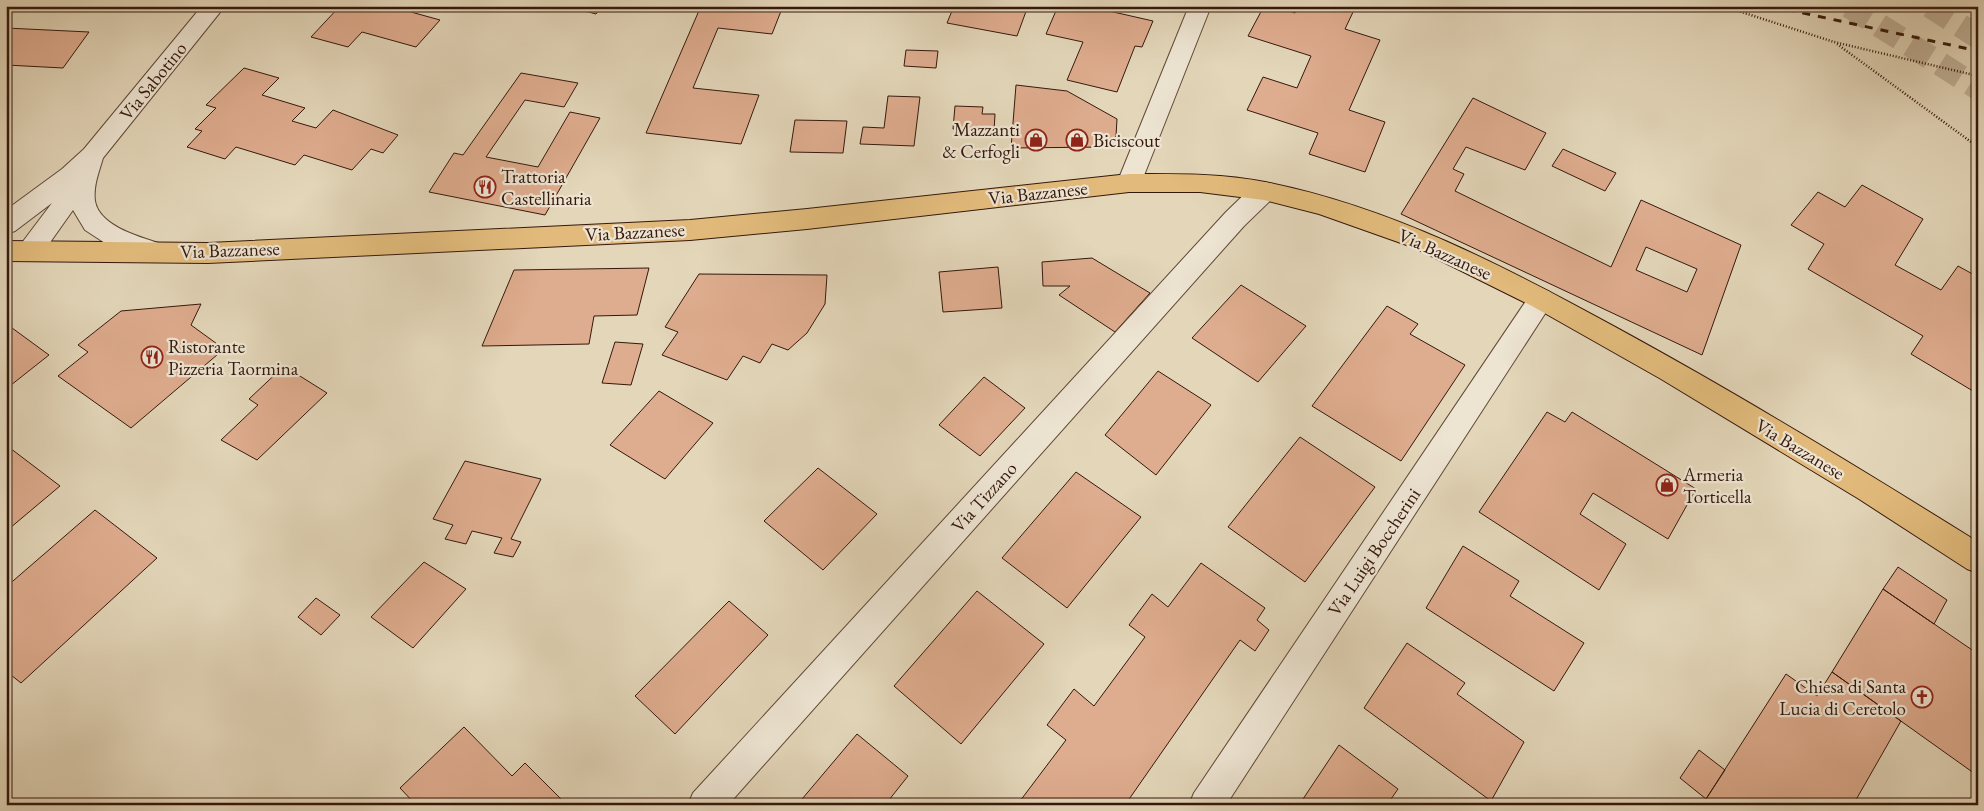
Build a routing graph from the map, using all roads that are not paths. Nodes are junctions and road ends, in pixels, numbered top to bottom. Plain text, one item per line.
1 (214, 6) edge
2 (1200, 6) edge
3 (89, 165) junction
4 (1129, 183) junction
5 (1264, 190) junction
6 (6, 224) edge
7 (18, 251) edge
8 (156, 252) junction
9 (1542, 299) junction
10 (1978, 559) edge
11 (706, 805) edge
12 (1206, 805) edge

1 - 3 street, Via Sabotino
2 - 4 street
3 - 6 street
3 - 7 street
3 - 8 street
4 - 5 main road, Via Bazzanese
4 - 8 main road, Via Bazzanese
5 - 9 main road, Via Bazzanese
5 - 11 street, Via Tizzano
7 - 8 main road, Via Bazzanese
9 - 10 main road, Via Bazzanese
9 - 12 street, Via Luigi Boccherini

